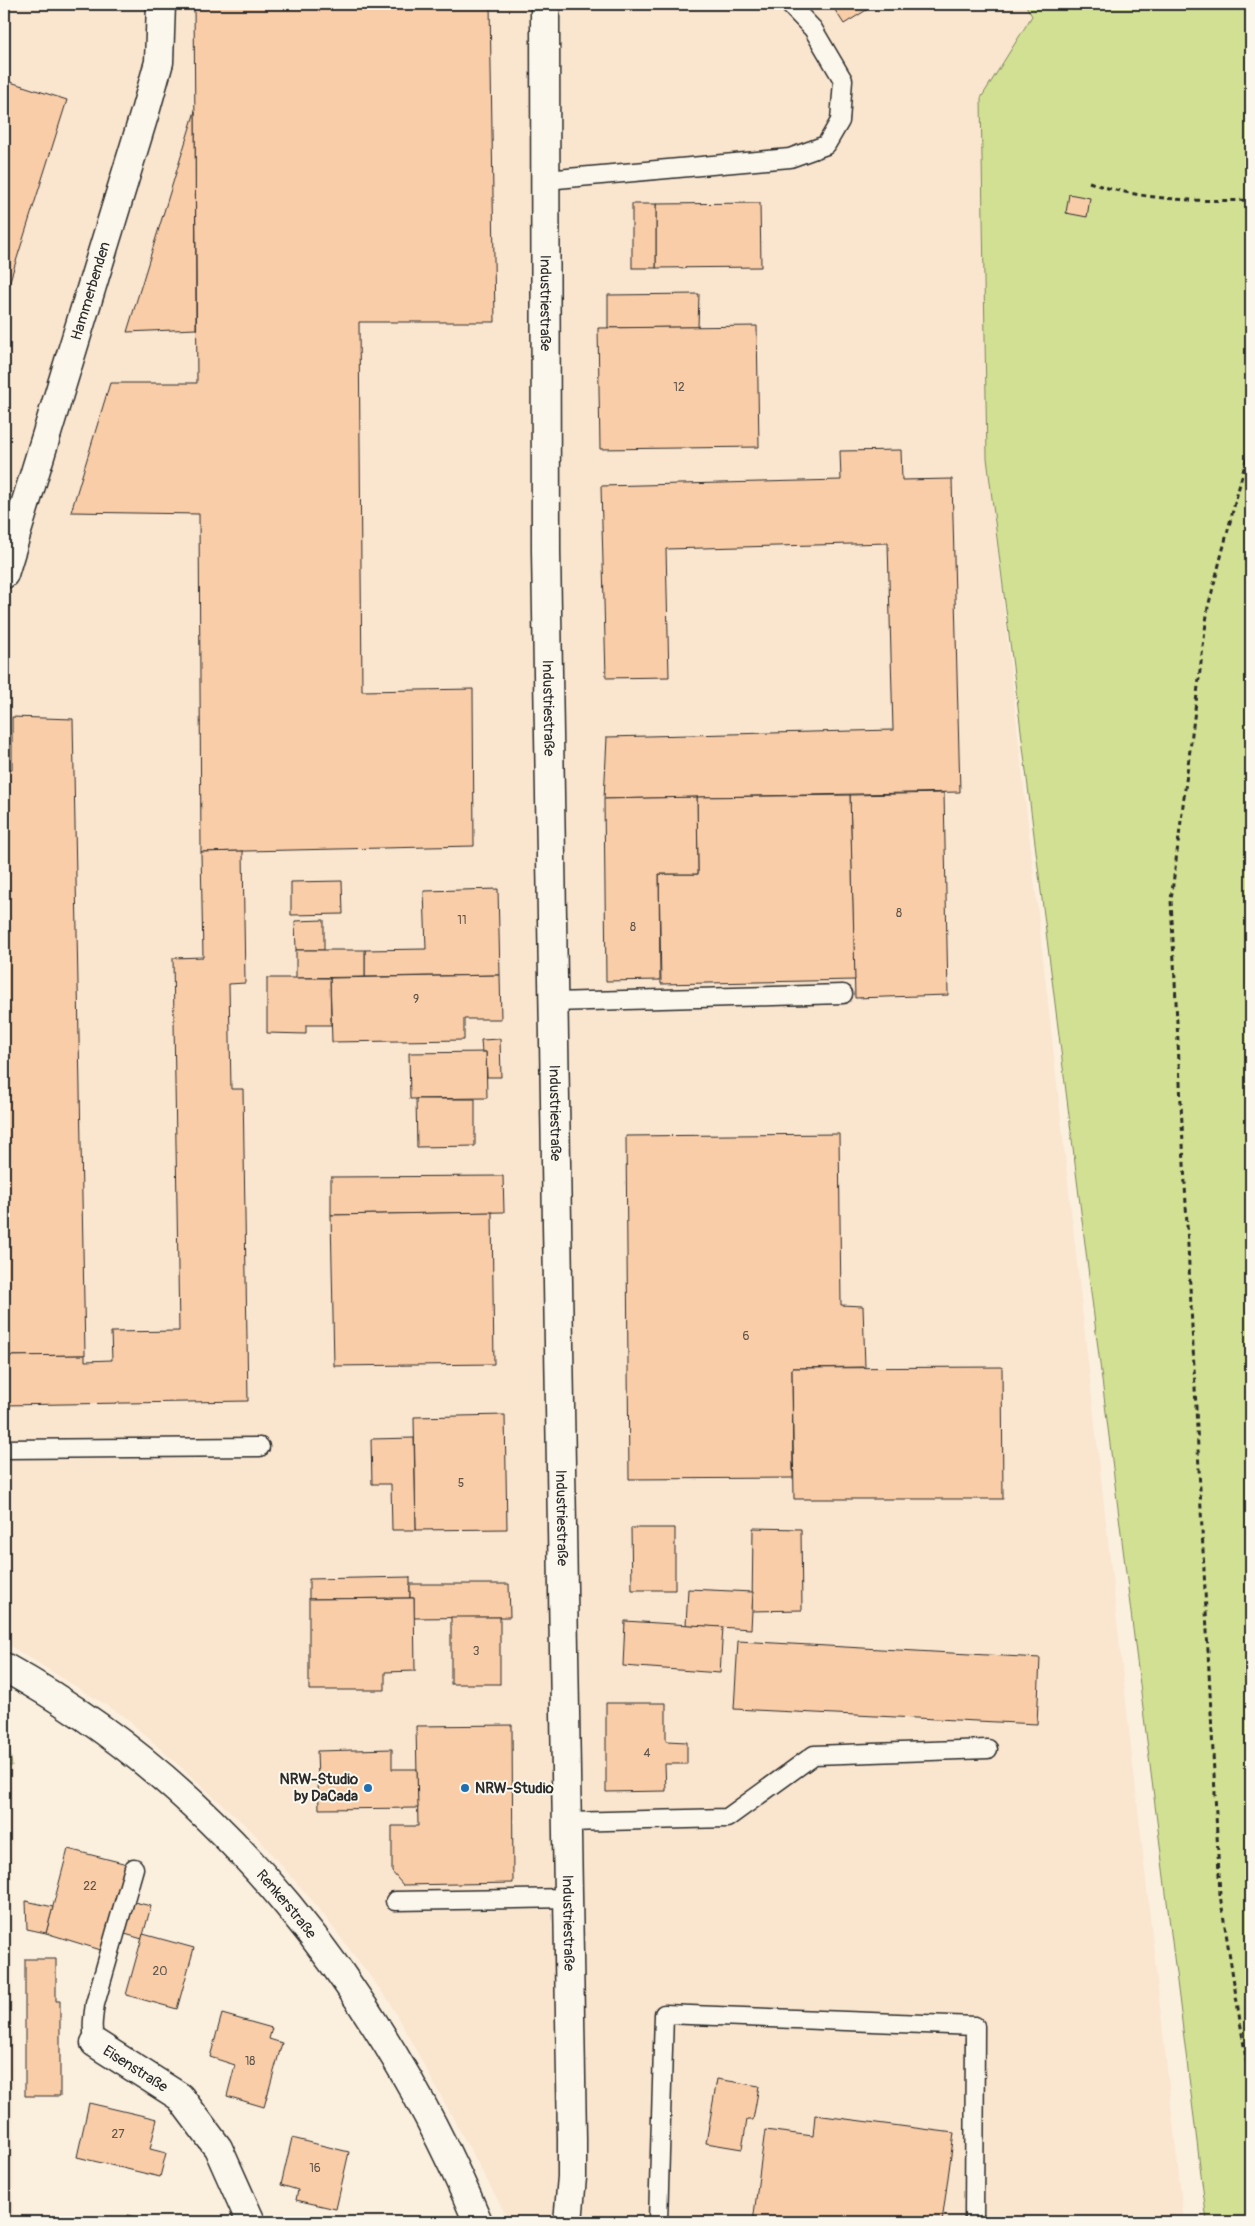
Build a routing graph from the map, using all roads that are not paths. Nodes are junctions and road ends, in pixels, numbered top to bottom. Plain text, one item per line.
1 (161, 4) edge
2 (545, 4) edge
3 (789, 4) edge
4 (546, 180) junction
5 (4, 574) edge
6 (843, 994) dead end
7 (554, 1002) junction
8 (260, 1447) dead end
9 (4, 1449) edge
10 (4, 1667) edge
11 (988, 1749) dead end
12 (567, 1822) junction
13 (134, 1868) dead end
14 (568, 1898) junction
15 (395, 1902) dead end
16 (95, 2043) joint
17 (251, 2222) edge
18 (478, 2222) edge
19 (568, 2222) edge
20 (658, 2222) edge
21 (974, 2222) edge

1 - 5 street, Hammerbenden
2 - 4 street, Industriestraße
3 - 4 lane
4 - 7 street, Industriestraße
6 - 7 lane
7 - 12 street, Industriestraße
8 - 9 lane
10 - 18 street, Renkerstraße
11 - 12 lane
12 - 14 street, Industriestraße
13 - 16 lane, Eisenstraße
14 - 15 lane
14 - 19 street, Industriestraße
16 - 17 street, Eisenstraße
20 - 21 lane

